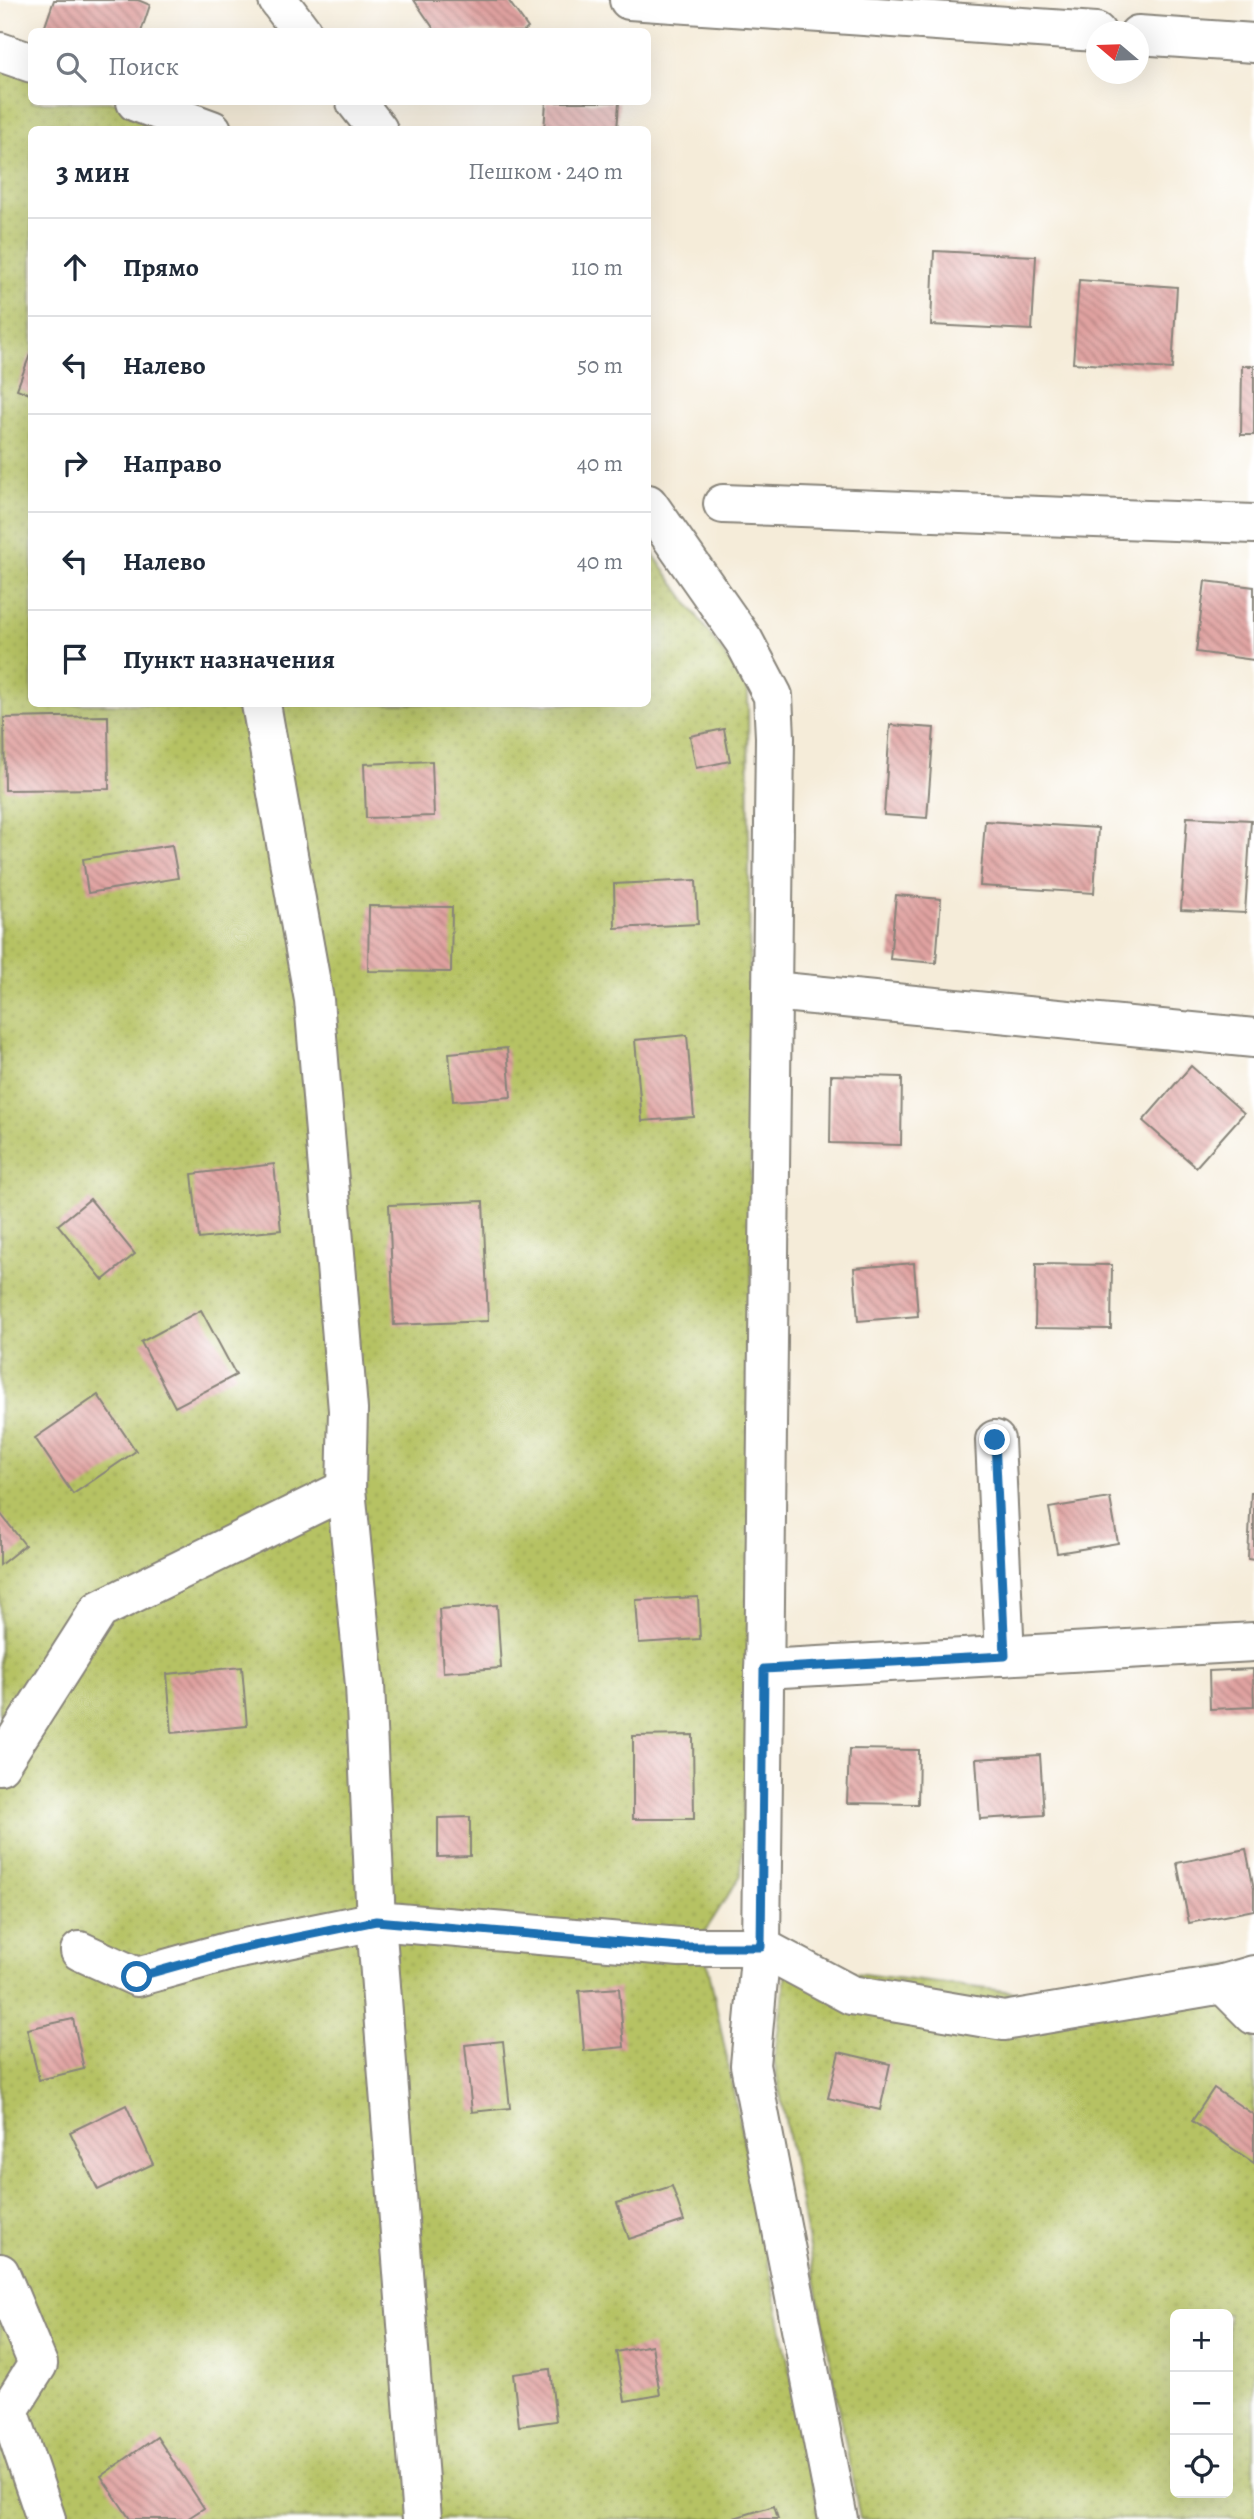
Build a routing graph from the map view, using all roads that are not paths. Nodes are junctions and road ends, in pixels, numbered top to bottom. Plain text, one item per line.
1 (278, 0) edge
2 (629, 0) edge
3 (299, 28) edge
4 (1086, 31) edge
5 (1149, 36) edge
6 (1254, 43) edge
7 (0, 52) edge
8 (28, 62) edge
9 (144, 105) edge
10 (358, 105) edge
11 (201, 126) edge
12 (375, 126) edge
13 (723, 504) dead end
14 (651, 508) edge
15 (1254, 524) edge
16 (262, 707) edge
17 (772, 991) junction
18 (1254, 1038) edge
19 (995, 1440) dead end
20 (346, 1489) junction
21 (1254, 1642) edge
22 (1005, 1656) junction
23 (764, 1669) junction
24 (0, 1765) edge
25 (376, 1921) junction
26 (761, 1947) junction
27 (80, 1951) dead end
28 (1238, 1979) edge
29 (1254, 2015) edge
30 (0, 2273) edge
31 (46, 2519) edge
32 (422, 2519) edge
33 (838, 2519) edge

1 - 3 street
2 - 4 street
5 - 6 street
7 - 8 street
9 - 11 street
10 - 12 street
13 - 15 street
14 - 17 street
16 - 20 street
17 - 18 street
17 - 23 street
19 - 22 street
20 - 24 street
20 - 25 street
21 - 22 street
22 - 23 street
23 - 26 street
25 - 26 street
25 - 27 street
25 - 32 street
26 - 28 street
26 - 33 street
28 - 29 street
30 - 31 street

